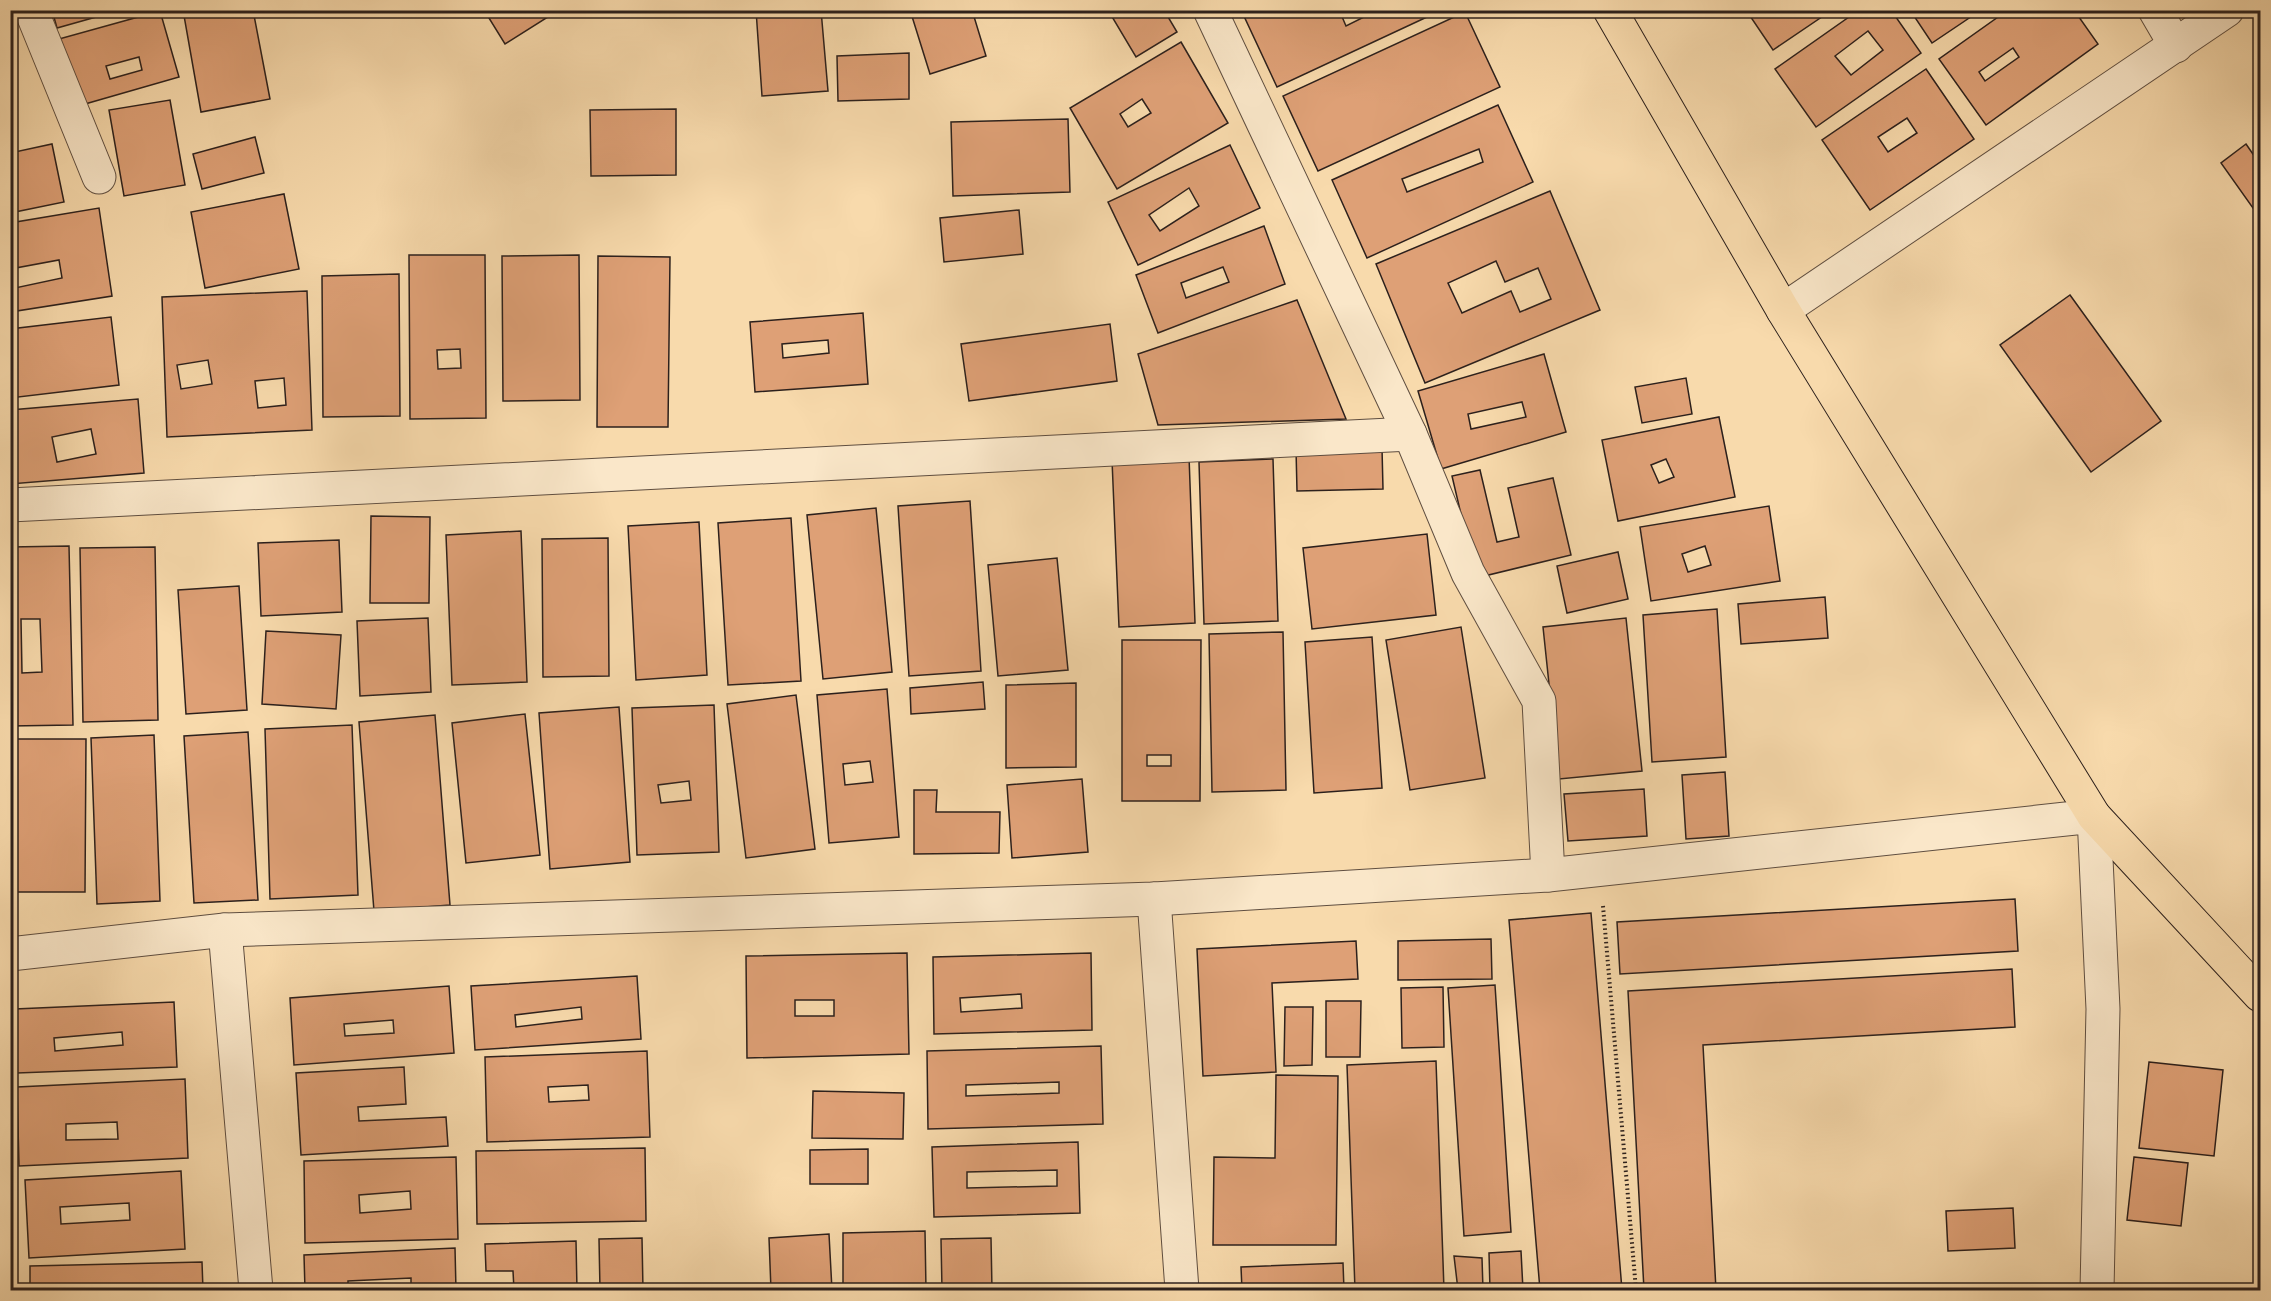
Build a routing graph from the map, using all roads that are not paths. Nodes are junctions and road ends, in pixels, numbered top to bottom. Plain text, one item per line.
1 (31, 10) edge
2 (1210, 10) edge
3 (1610, 10) edge
4 (2155, 10) edge
5 (2227, 10) edge
6 (2176, 46) junction
7 (99, 177) dead end
8 (1783, 310) junction
9 (1410, 434) junction
10 (10, 505) edge
11 (2094, 816) junction
12 (1548, 875) junction
13 (1154, 899) junction
14 (225, 930) junction
15 (10, 954) edge
16 (2260, 995) edge
17 (256, 1290) edge
18 (1182, 1290) edge
19 (2097, 1290) edge

1 - 7 street
2 - 9 street
3 - 8 highway
4 - 6 street
5 - 6 street
6 - 8 street
8 - 11 highway
9 - 10 street
9 - 12 street
11 - 12 street
11 - 16 highway
11 - 19 street
12 - 13 street
13 - 14 street
13 - 18 street
14 - 15 street
14 - 17 street

